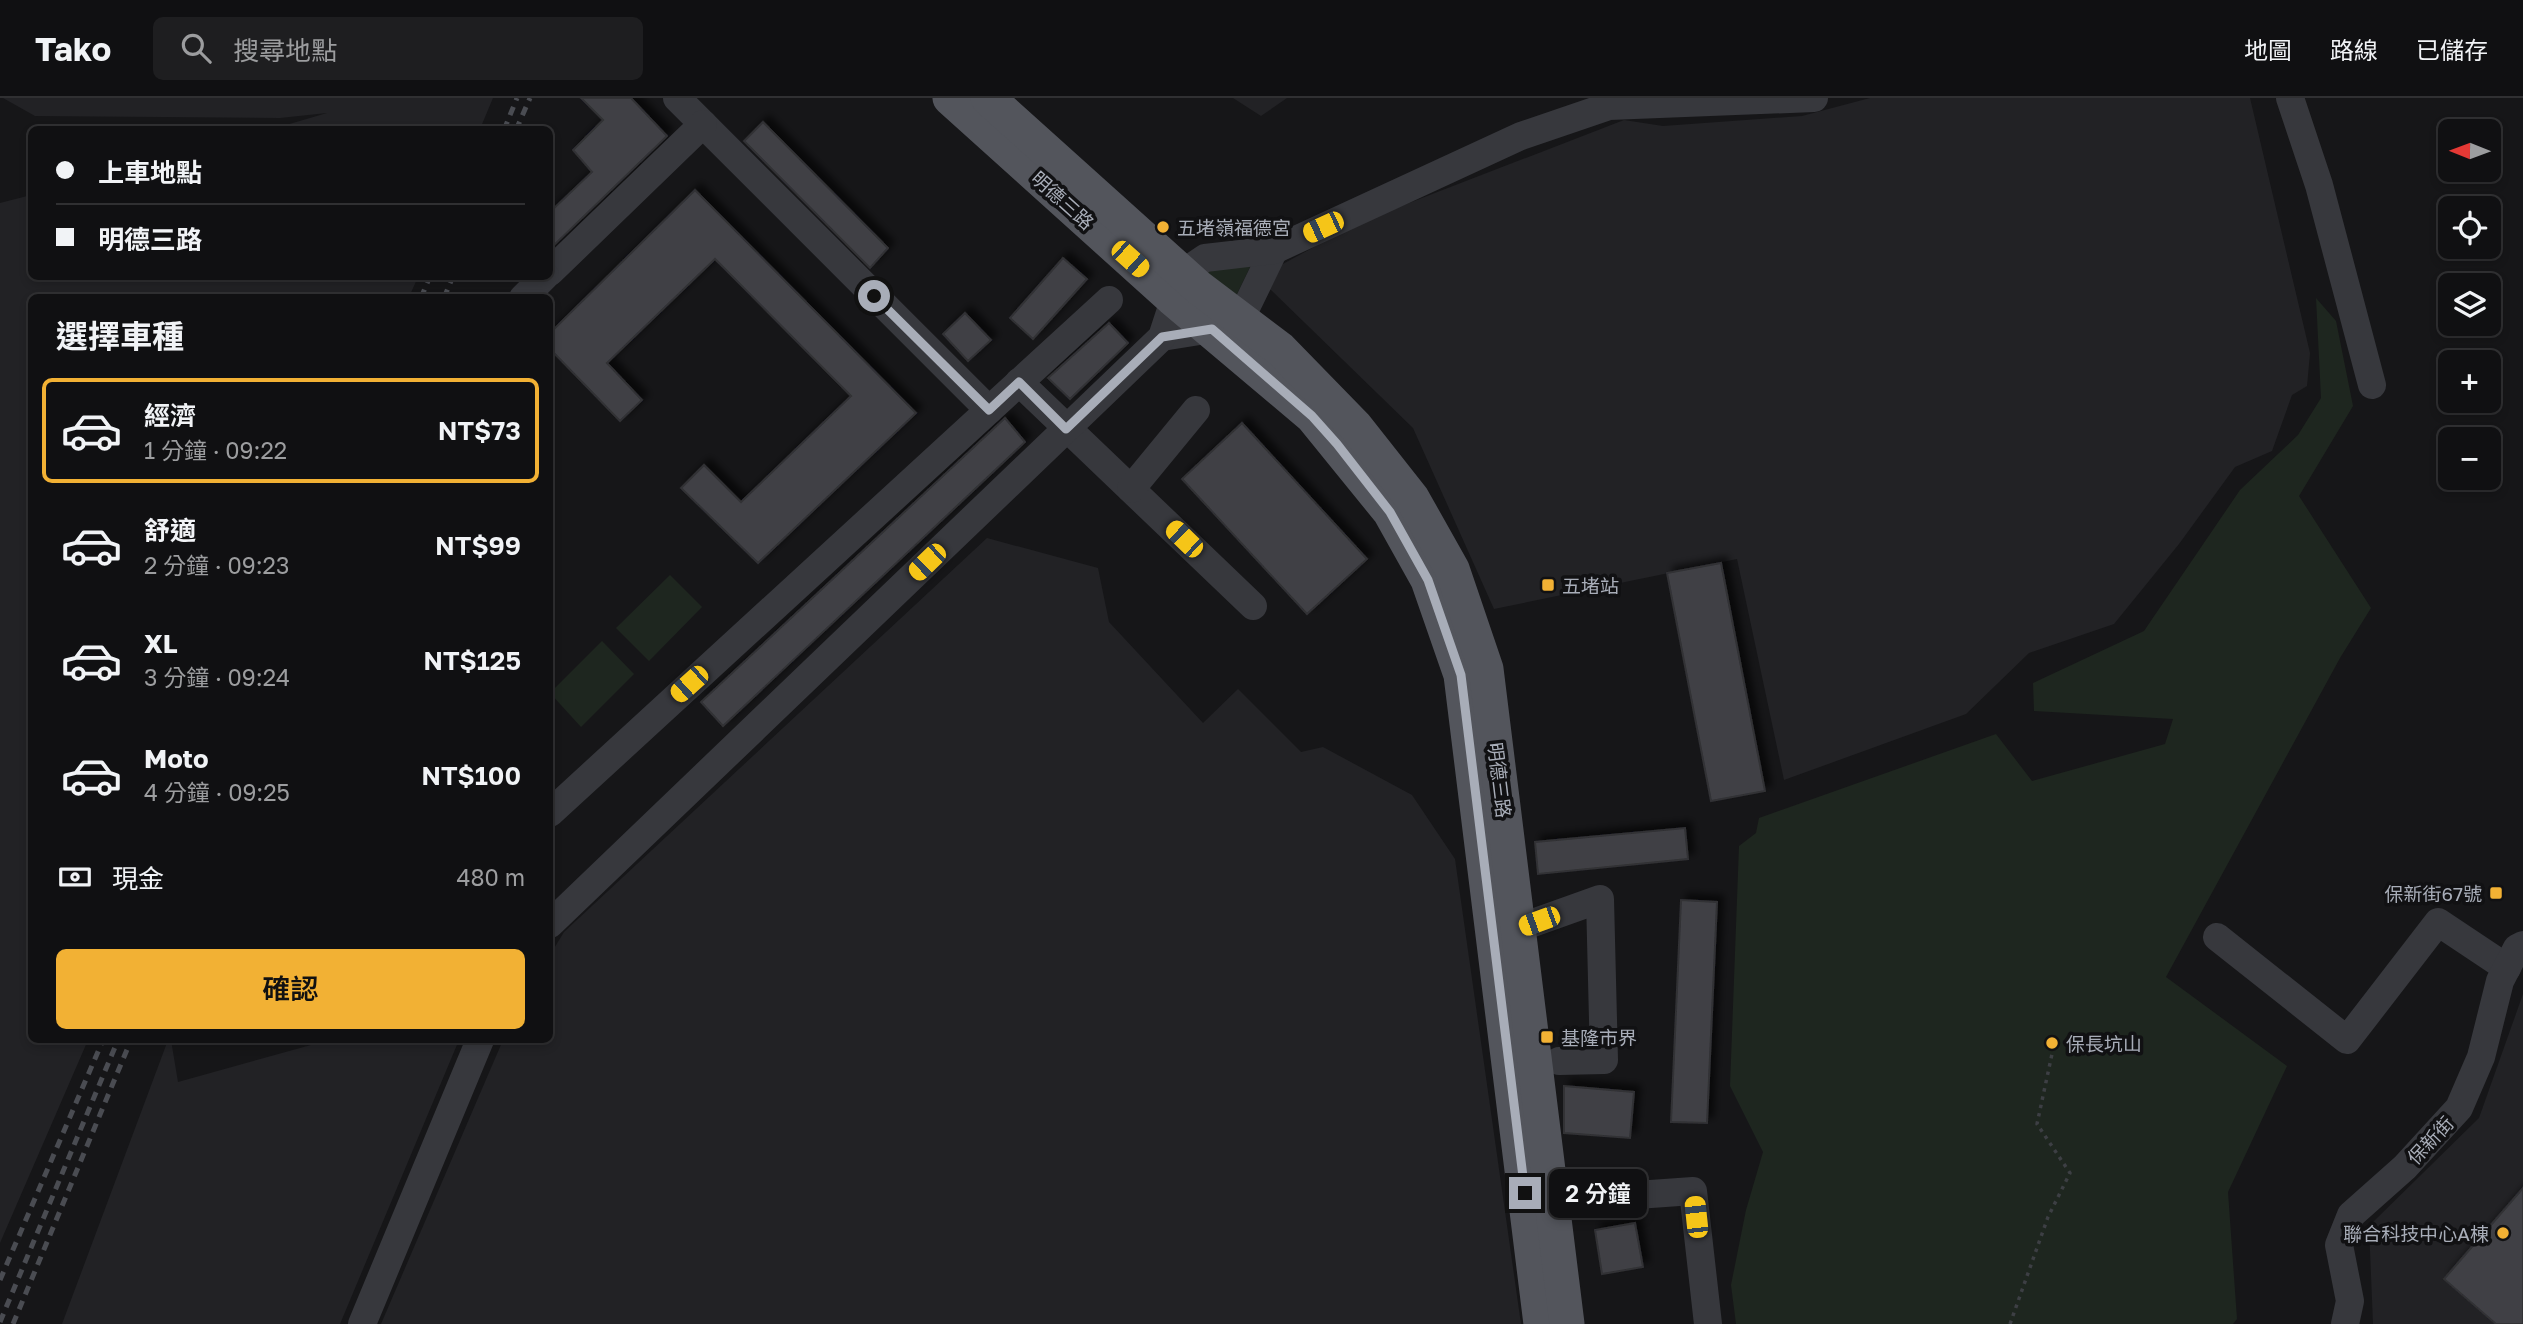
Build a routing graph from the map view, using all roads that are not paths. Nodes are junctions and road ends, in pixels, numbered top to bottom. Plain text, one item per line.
1 (677, 98) edge
2 (950, 98) edge
3 (988, 98) edge
4 (1814, 98) edge
5 (2290, 98) edge
6 (703, 124) junction
7 (1274, 250) junction
8 (553, 269) edge
9 (541, 280) edge
10 (1178, 285) junction
11 (527, 294) edge
12 (1109, 300) dead end
13 (1226, 323) junction
14 (1162, 337) junction
15 (1019, 382) junction
16 (2372, 385) dead end
17 (989, 410) junction
18 (1196, 410) dead end
19 (1066, 429) junction
20 (1131, 489) junction
21 (1253, 606) dead end
22 (553, 810) edge
23 (553, 921) edge
24 (1507, 930) junction
25 (2217, 937) dead end
26 (2523, 945) edge
27 (2507, 968) junction
28 (479, 1043) edge
29 (1559, 1061) dead end
30 (1552, 1201) junction
31 (362, 1324) edge
32 (1541, 1324) edge
33 (1567, 1324) edge
34 (1708, 1324) edge
35 (2345, 1324) edge

1 - 6 street
2 - 10 main road, 明德三路
3 - 10 main road, 明德三路
4 - 7 street
5 - 16 street
6 - 8 street
6 - 17 street
7 - 10 street
7 - 13 street
9 - 11 street
10 - 13 main road, 明德三路
10 - 14 street
12 - 15 street
13 - 14 street
13 - 24 main road, 明德三路
14 - 19 street
15 - 17 street
15 - 19 street
17 - 22 street
18 - 20 street
19 - 20 street
19 - 23 street
20 - 21 street
24 - 29 street
24 - 30 main road, 明德三路
24 - 32 main road, 明德三路
25 - 27 street
26 - 27 street, 保新街
27 - 35 street, 保新街
28 - 31 street
30 - 33 main road, 明德三路
30 - 34 street

